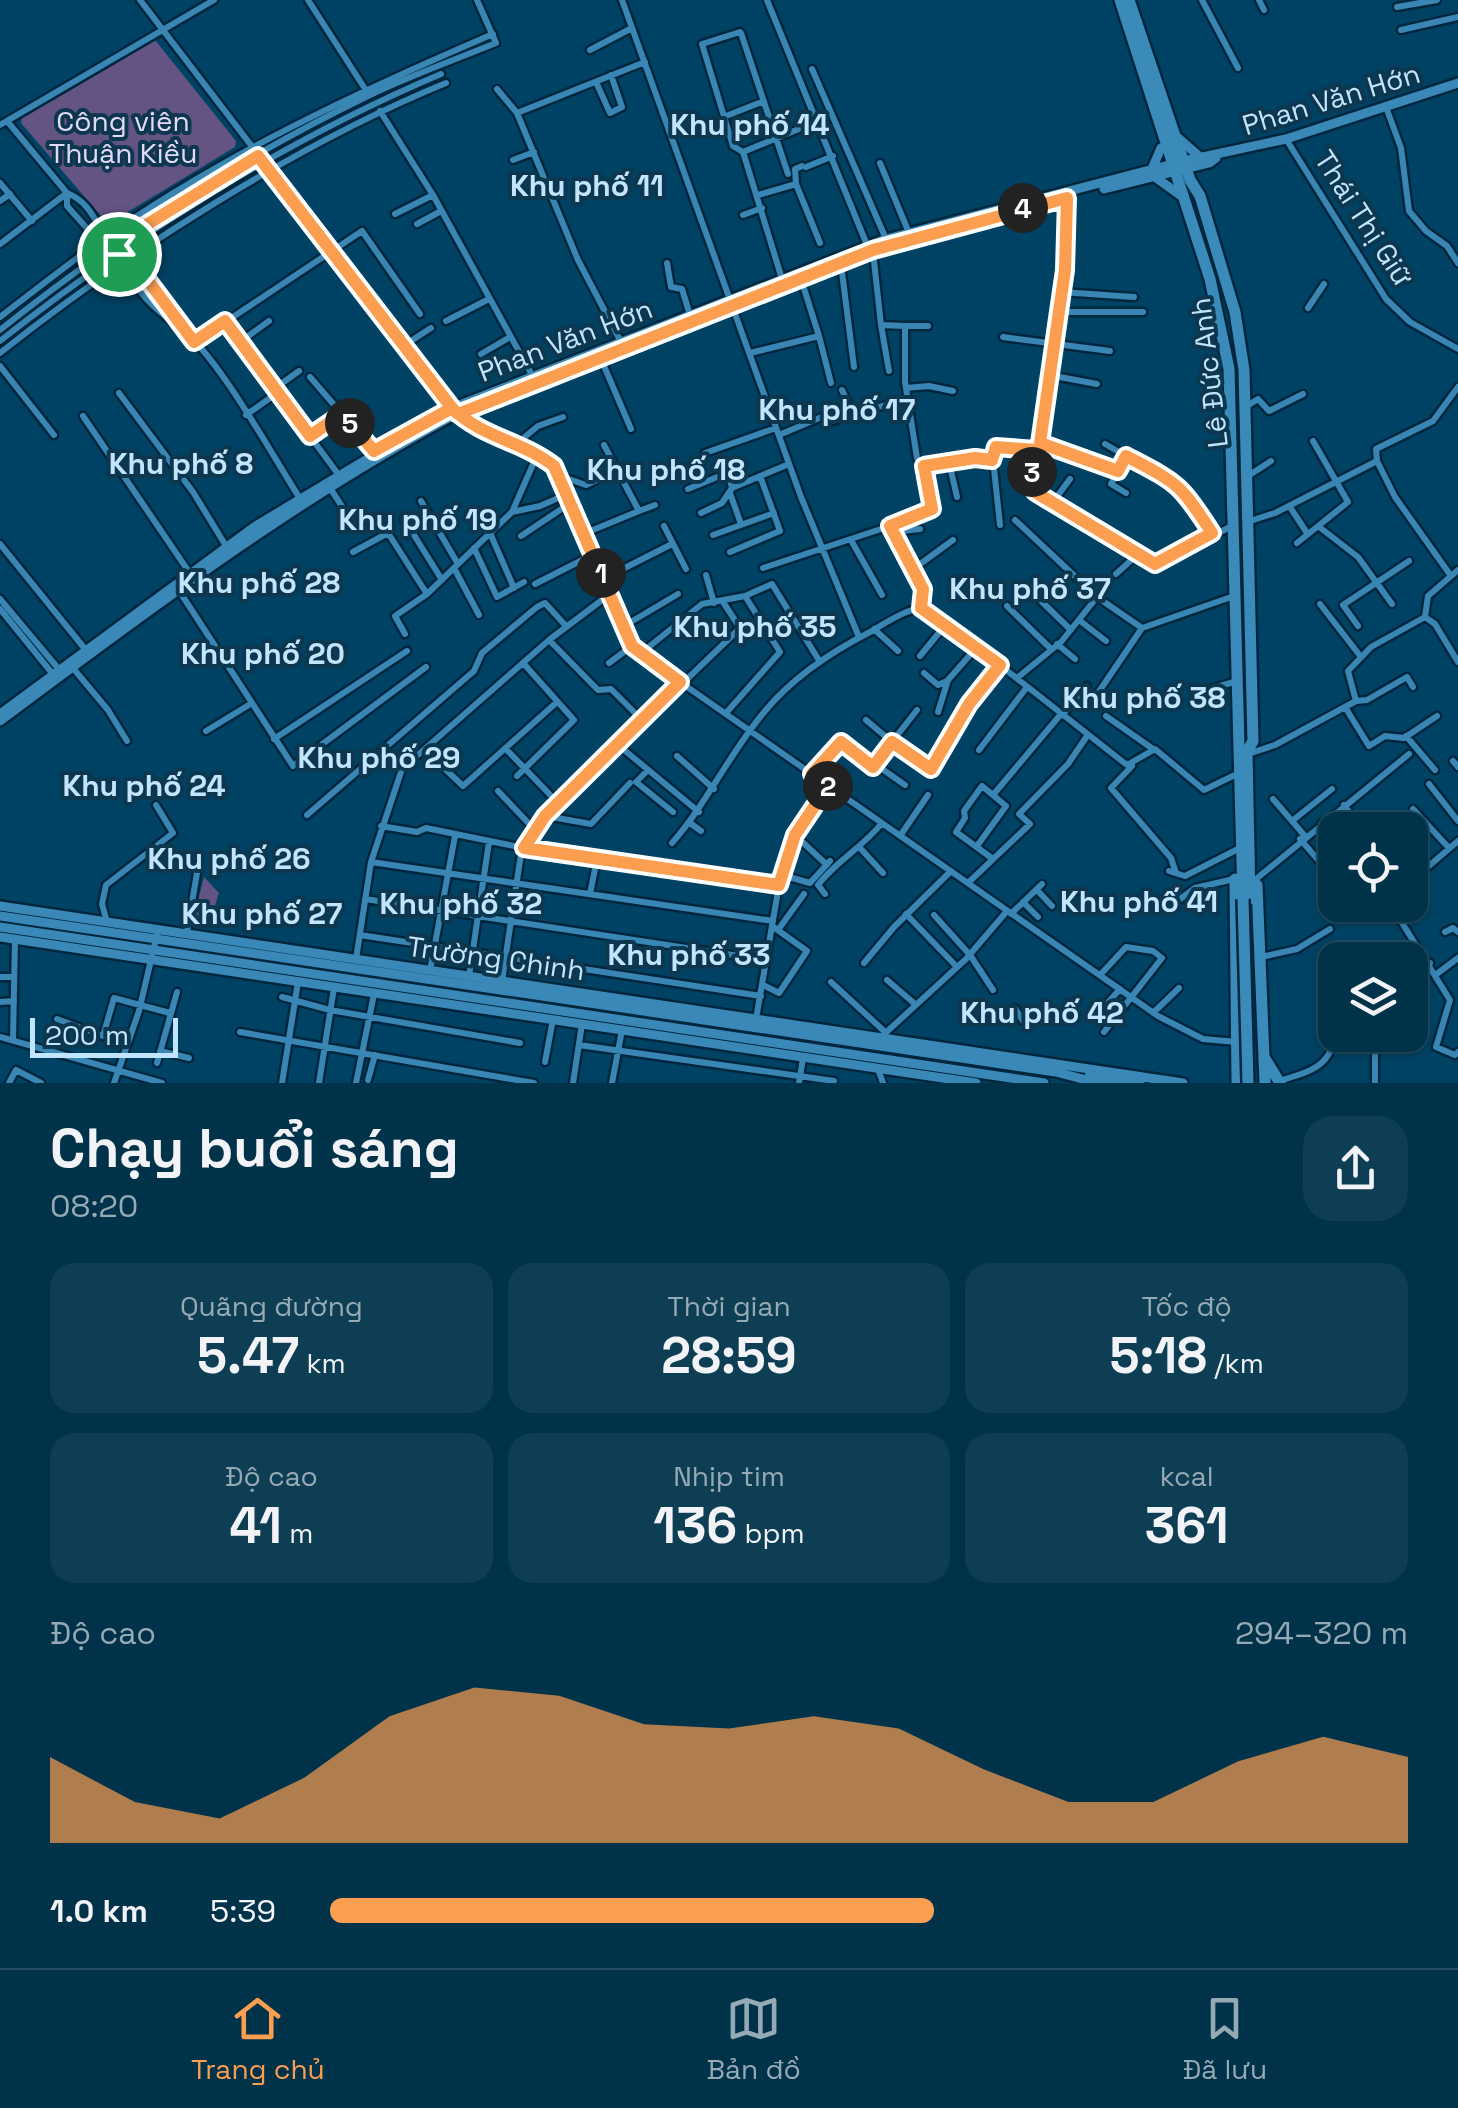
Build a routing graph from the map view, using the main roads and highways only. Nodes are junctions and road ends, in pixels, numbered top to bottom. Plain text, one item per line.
1 (1129, 0) edge
2 (1458, 83) edge
3 (1174, 134) junction
4 (1175, 161) junction
5 (1204, 161) junction
6 (1153, 174) junction
7 (1195, 190) junction
8 (1066, 195) junction
9 (1180, 195) junction
10 (870, 248) junction
11 (1222, 277) junction
12 (732, 304) junction
13 (455, 411) junction
14 (1240, 524) junction
15 (176, 587) junction
16 (1235, 596) junction
17 (58, 674) junction
18 (0, 714) edge
19 (0, 721) edge
20 (1243, 761) junction
21 (1244, 857) junction
22 (0, 906) edge
23 (0, 916) edge
24 (0, 927) edge
25 (0, 937) edge
26 (155, 944) junction
27 (575, 1010) junction
28 (1238, 1058) junction
29 (1264, 1058) junction
30 (1061, 1069) junction
31 (1024, 1081) edge
32 (976, 1083) edge
33 (1044, 1083) edge
34 (1098, 1083) edge
35 (1140, 1083) edge
36 (1183, 1083) edge
37 (1238, 1083) edge
38 (1251, 1083) edge
39 (1274, 1083) edge

1 - 3 highway, Lê Đức Anh
1 - 4 highway, Lê Đức Anh
2 - 5 main road, Phan Văn Hớn
3 - 4 highway, Lê Đức Anh
3 - 5 main road
4 - 5 main road, Phan Văn Hớn
4 - 6 main road
4 - 6 main road, Phan Văn Hớn
4 - 7 highway, Lê Đức Anh
4 - 9 highway, Lê Đức Anh
5 - 7 main road
6 - 8 main road, Phan Văn Hớn
6 - 9 main road
7 - 11 highway, Lê Đức Anh
8 - 10 main road, Phan Văn Hớn
8 - 10 main road, Phan Văn Hớn
9 - 14 highway, Lê Đức Anh
10 - 12 main road, Phan Văn Hớn
10 - 12 main road, Phan Văn Hớn
11 - 14 highway, Lê Đức Anh
11 - 14 highway, Lê Đức Anh
12 - 13 main road, Phan Văn Hớn
12 - 13 main road, Phan Văn Hớn
13 - 15 main road, Phan Văn Hớn
13 - 15 main road, Phan Văn Hớn
14 - 16 highway, Lê Đức Anh
14 - 20 highway, Lê Đức Anh
15 - 17 main road, Phan Văn Hớn
15 - 17 main road, Phan Văn Hớn
16 - 20 highway, Lê Đức Anh
16 - 20 highway, Lê Đức Anh
17 - 18 main road, Phan Văn Hớn
17 - 19 main road, Phan Văn Hớn
20 - 21 highway, Lê Đức Anh
20 - 21 highway, Lê Đức Anh
21 - 28 highway, Lê Đức Anh
21 - 29 highway, Lê Đức Anh
21 - 38 highway, Lê Đức Anh, bridge
22 - 26 main road, Trường Chinh
23 - 26 main road, Trường Chinh
24 - 26 main road, Trường Chinh
25 - 26 main road, Trường Chinh
26 - 27 main road, Trường Chinh
26 - 27 main road, Trường Chinh
26 - 27 main road, Trường Chinh
27 - 30 main road, Trường Chinh
27 - 30 main road, Trường Chinh
27 - 31 main road, Trường Chinh
27 - 32 main road, Trường Chinh
28 - 29 highway
28 - 37 highway, Lê Đức Anh
29 - 39 highway, Lê Đức Anh
30 - 34 main road, Trường Chinh
30 - 35 main road
30 - 36 main road, Trường Chinh
31 - 33 main road, Trường Chinh

